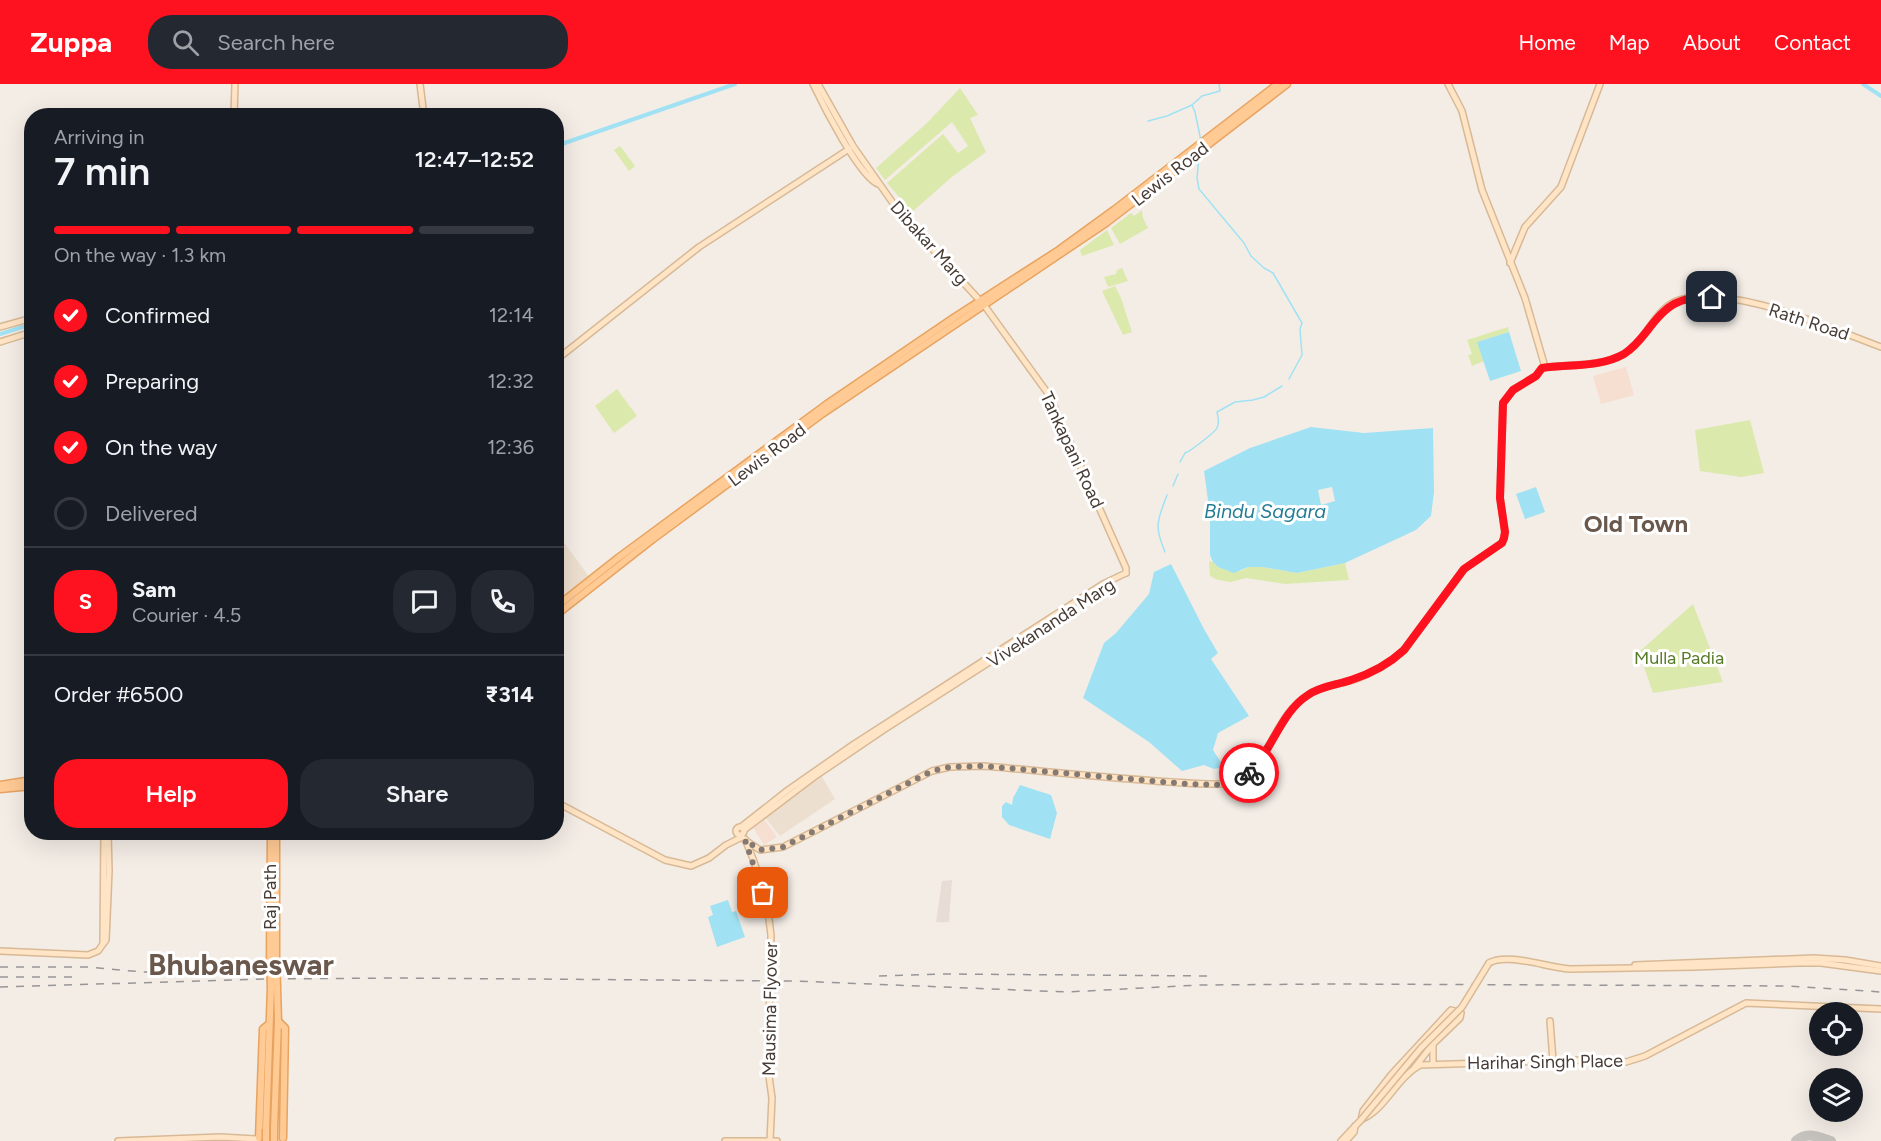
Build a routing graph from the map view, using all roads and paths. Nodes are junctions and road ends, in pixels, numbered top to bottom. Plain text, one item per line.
1 (235, 84) edge
2 (420, 84) edge
3 (815, 84) edge
4 (1278, 84) edge
5 (1287, 84) edge
6 (1448, 84) edge
7 (1600, 84) edge
8 (234, 108) edge
9 (423, 108) edge
10 (1243, 113) junction
11 (849, 149) junction
12 (878, 184) junction
13 (1510, 263) junction
14 (985, 301) junction
15 (24, 320) edge
16 (0, 327) edge
17 (24, 334) edge
18 (0, 342) edge
19 (1881, 347) edge
20 (564, 354) edge
21 (1545, 367) junction
22 (1126, 573) joint
23 (564, 601) edge
24 (564, 609) edge
25 (24, 781) edge
26 (0, 785) edge
27 (24, 787) edge
28 (0, 789) edge
29 (564, 806) edge
30 (742, 834) junction
31 (106, 840) edge
32 (271, 840) edge
33 (276, 840) edge
34 (0, 951) edge
35 (273, 959) junction
36 (1881, 968) edge
37 (1570, 969) junction
38 (274, 987) junction
39 (1881, 1009) edge
40 (278, 1021) junction
41 (1550, 1021) dead end
42 (269, 1024) junction
43 (1433, 1044) junction
44 (1553, 1061) junction
45 (1433, 1064) junction
46 (1414, 1068) junction
47 (1361, 1120) junction
48 (1355, 1126) junction
49 (284, 1139) edge
50 (260, 1140) edge
51 (118, 1141) edge
52 (273, 1141) edge
53 (725, 1141) edge
54 (757, 1141) edge
55 (770, 1141) edge
56 (777, 1141) edge
57 (1341, 1141) edge
58 (1346, 1141) edge

1 - 8 street
2 - 9 street
3 - 11 street, Dibakar Marg
3 - 12 street, Dibakar Marg
4 - 10 main road, Lewis Road
5 - 10 main road, Lewis Road
6 - 13 street
7 - 13 street
10 - 14 main road, Lewis Road
11 - 12 street, Dibakar Marg
11 - 20 street
12 - 14 street, Dibakar Marg
13 - 21 street
14 - 22 street, Tankapani Road
14 - 23 main road, Lewis Road
14 - 24 main road, Lewis Road
15 - 16 street
17 - 18 street
19 - 21 street, Rath Road
21 - 30 street
22 - 30 street, Vivekananda Marg
25 - 26 main road
27 - 28 main road
29 - 30 street, Vivekananda Marg
30 - 55 street, Mausima Flyover, bridge
31 - 34 street
32 - 35 main road, Raj Path
33 - 35 main road, Raj Path
35 - 38 main road, Raj Path, bridge
36 - 37 street
36 - 37 street
37 - 47 street, bridge
38 - 40 main road, Raj Path
38 - 42 main road, Raj Path
39 - 44 street, Harihar Singh Place
40 - 49 main road, Raj Path
40 - 52 main road, bridge
41 - 44 street
42 - 50 main road, bridge
42 - 50 main road, Raj Path
43 - 45 street
43 - 46 street
43 - 47 street
44 - 45 street, Harihar Singh Place
45 - 46 street, Harihar Singh Place
46 - 47 street
47 - 48 street
48 - 57 street
48 - 58 street
49 - 50 main road, Raj Path
50 - 51 street
53 - 54 street
54 - 55 street
55 - 56 street

